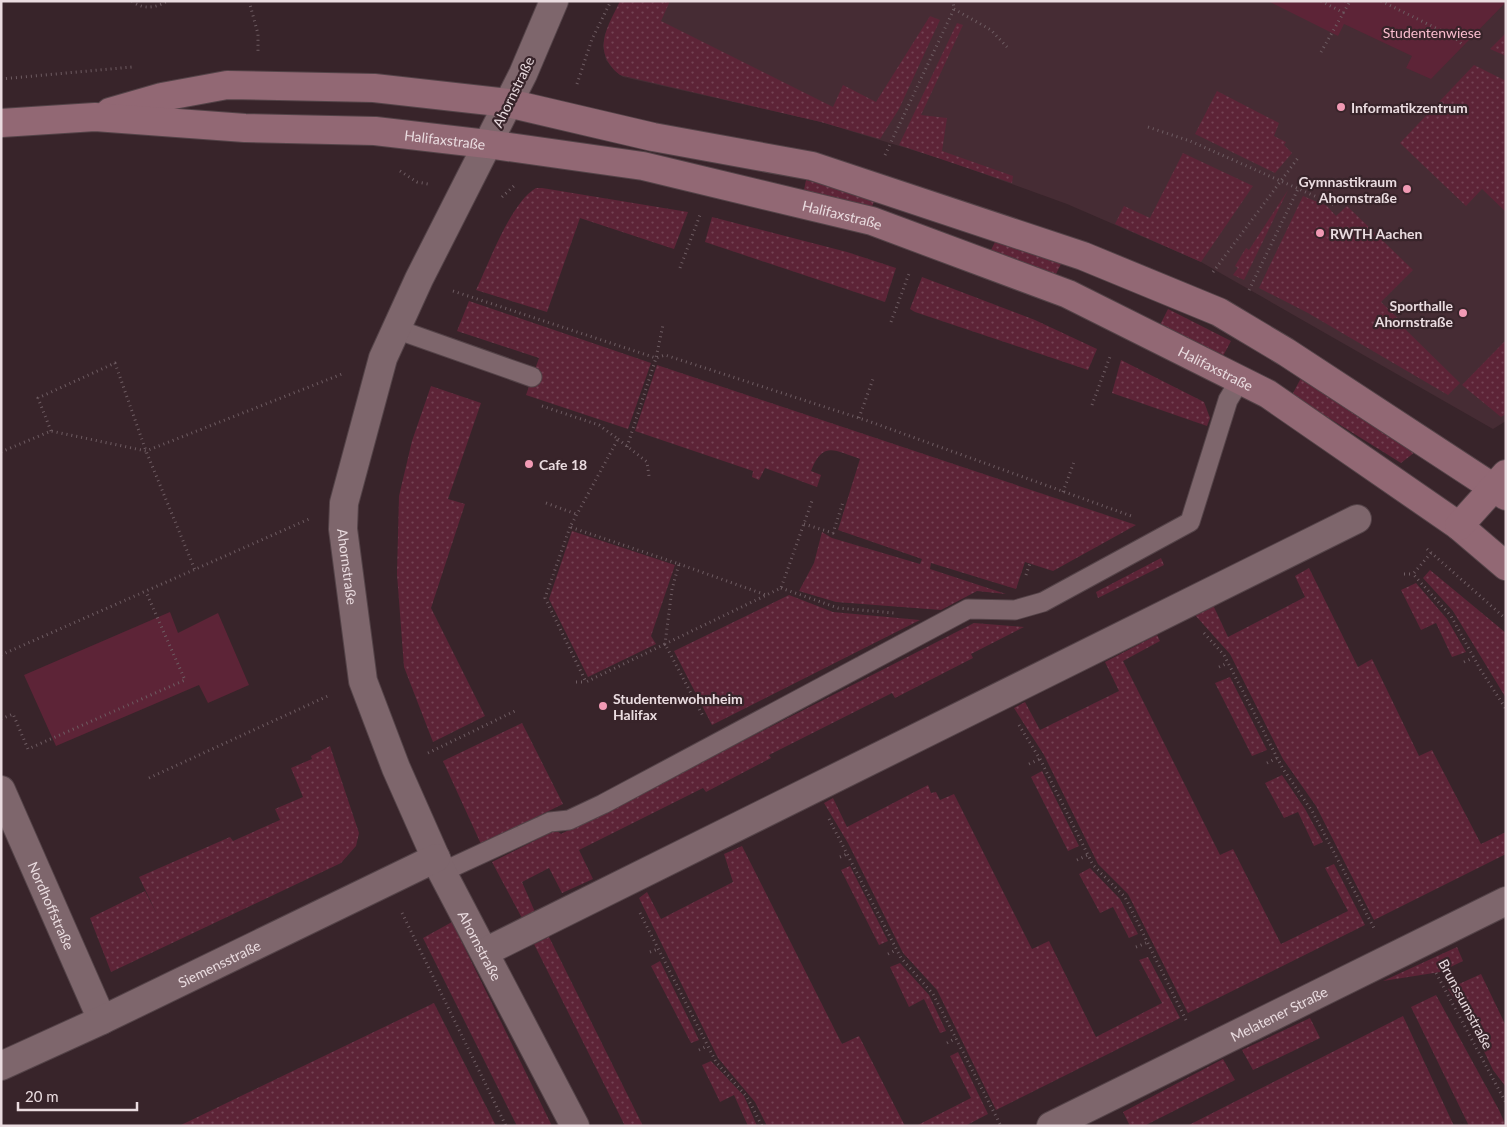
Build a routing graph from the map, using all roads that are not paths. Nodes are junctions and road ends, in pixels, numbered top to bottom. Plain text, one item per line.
1 (554, 1) edge
2 (508, 103) junction
3 (95, 117) junction
4 (1, 123) edge
5 (487, 144) junction
6 (396, 329) junction
7 (532, 377) dead end
8 (1240, 380) junction
9 (1502, 486) edge
10 (1357, 519) dead end
11 (1459, 526) junction
12 (1504, 562) edge
13 (1, 790) edge
14 (439, 865) junction
15 (1506, 902) edge
16 (485, 952) junction
17 (102, 1020) junction
18 (1, 1066) edge
19 (575, 1126) edge
20 (1051, 1126) edge

1 - 2 street, Ahornstraße
2 - 3 main road, Halifaxstraße
2 - 5 street, Ahornstraße
2 - 9 main road, Halifaxstraße
3 - 4 main road, Halifaxstraße
3 - 5 main road, Halifaxstraße
5 - 6 street, Ahornstraße
5 - 8 main road, Halifaxstraße
6 - 7 lane
6 - 14 street, Ahornstraße
8 - 11 main road, Halifaxstraße
8 - 14 lane
9 - 11 main road
10 - 16 street
11 - 12 main road, Halifaxstraße
13 - 17 street, Nordhoffstraße
14 - 16 street, Ahornstraße
14 - 17 street, Siemensstraße
15 - 20 street, Melatener Straße
16 - 19 street, Ahornstraße
17 - 18 street, Siemensstraße

